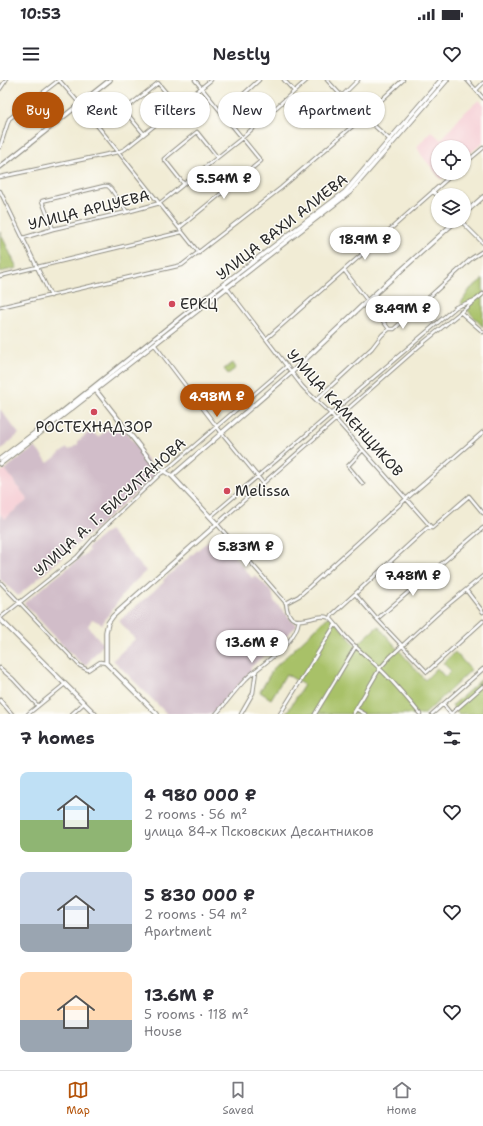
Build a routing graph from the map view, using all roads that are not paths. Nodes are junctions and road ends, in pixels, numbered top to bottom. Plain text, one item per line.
1 (6, 80) edge
2 (59, 80) edge
3 (110, 80) edge
4 (195, 80) edge
5 (211, 80) edge
6 (259, 80) edge
7 (284, 80) edge
8 (307, 80) edge
9 (327, 80) edge
10 (358, 80) edge
11 (402, 80) edge
12 (442, 80) edge
13 (447, 80) edge
14 (467, 80) edge
15 (483, 83) edge
16 (202, 88) junction
17 (0, 90) edge
18 (476, 90) junction
19 (294, 91) junction
20 (95, 92) edge
21 (147, 92) edge
22 (166, 92) edge
23 (197, 92) edge
24 (246, 92) edge
25 (338, 92) edge
26 (346, 92) edge
27 (72, 95) edge
28 (140, 97) edge
29 (385, 97) edge
30 (483, 98) edge
31 (218, 109) edge
32 (72, 110) edge
33 (99, 128) edge
34 (152, 128) edge
35 (234, 128) edge
36 (351, 128) edge
37 (376, 128) edge
38 (144, 134) junction
39 (242, 138) junction
40 (390, 140) junction
41 (0, 148) edge
42 (483, 148) edge
43 (118, 152) junction
44 (217, 157) junction
45 (471, 158) edge
46 (0, 167) edge
47 (0, 177) edge
48 (446, 180) edge
49 (183, 183) junction
50 (436, 188) edge
51 (0, 191) edge
52 (431, 193) edge
53 (483, 197) edge
54 (160, 203) junction
55 (471, 208) edge
56 (127, 212) junction
57 (179, 228) junction
58 (448, 228) edge
59 (468, 228) edge
60 (53, 229) junction
61 (182, 232) junction
62 (23, 238) junction
63 (483, 243) edge
64 (483, 251) edge
65 (199, 253) junction
66 (37, 268) junction
67 (344, 270) junction
68 (0, 276) edge
69 (225, 285) junction
70 (483, 294) edge
71 (51, 296) junction
72 (477, 299) junction
73 (367, 301) junction
74 (0, 307) edge
75 (460, 312) junction
76 (390, 329) junction
77 (483, 332) edge
78 (266, 339) junction
79 (154, 344) junction
80 (287, 366) junction
81 (292, 372) junction
82 (94, 388) junction
83 (317, 400) junction
84 (331, 414) junction
85 (336, 420) junction
86 (217, 427) junction
87 (483, 432) edge
88 (222, 433) junction
89 (363, 450) junction
90 (0, 459) edge
91 (0, 464) edge
92 (165, 471) junction
93 (172, 476) junction
94 (258, 476) junction
95 (263, 483) junction
96 (363, 484) dead end
97 (406, 499) junction
98 (483, 513) edge
99 (210, 517) junction
100 (217, 524) junction
101 (432, 528) junction
102 (483, 528) edge
103 (483, 576) edge
104 (0, 582) edge
105 (466, 590) junction
106 (355, 594) junction
107 (21, 603) junction
108 (286, 603) junction
109 (483, 612) edge
110 (331, 618) junction
111 (0, 619) edge
112 (377, 619) junction
113 (299, 620) junction
114 (483, 621) edge
115 (335, 625) junction
116 (356, 646) junction
117 (402, 646) junction
118 (106, 663) junction
119 (0, 668) edge
120 (380, 668) junction
121 (483, 669) edge
122 (256, 671) junction
123 (65, 684) junction
124 (483, 686) edge
125 (0, 700) edge
126 (85, 702) junction
127 (443, 704) junction
128 (38, 706) junction
129 (356, 709) junction
130 (12, 714) edge
131 (28, 714) edge
132 (72, 714) edge
133 (96, 714) edge
134 (157, 714) edge
135 (216, 714) edge
136 (241, 714) edge
137 (280, 714) edge
138 (316, 714) edge
139 (353, 714) edge
140 (365, 714) edge
141 (420, 714) edge
142 (432, 714) edge
143 (451, 714) edge

1 - 17 street
2 - 27 street
2 - 41 street
3 - 20 main road
4 - 16 street
5 - 16 street
6 - 24 street
7 - 19 street
8 - 19 street, УЛИЦА АРЦУЕВА
9 - 25 street
10 - 26 street
11 - 29 street
12 - 40 main road, УЛИЦА ВАХИ АЛИЕВА
13 - 69 main road, УЛИЦА ВАХИ АЛИЕВА
14 - 18 street
15 - 18 street
16 - 23 street
16 - 31 street
18 - 30 street
19 - 39 street, УЛИЦА АРЦУЕВА
21 - 22 street
28 - 38 street
32 - 46 main road
33 - 43 street
34 - 38 street
35 - 39 street
36 - 65 street
37 - 40 street
38 - 43 street
39 - 44 street, УЛИЦА АРЦУЕВА
39 - 57 street
40 - 69 main road, УЛИЦА ВАХИ АЛИЕВА
42 - 45 street
43 - 47 street
43 - 54 street
44 - 49 street, УЛИЦА АРЦУЕВА
44 - 49 street
48 - 50 street
49 - 54 street, УЛИЦА АРЦУЕВА
51 - 62 street
52 - 67 street
53 - 55 main road
54 - 56 street, УЛИЦА АРЦУЕВА
54 - 57 street
56 - 60 street, УЛИЦА АРЦУЕВА
56 - 60 street
57 - 61 street
58 - 73 main road, УЛИЦА А. Г. БИСУЛТАНОВА
59 - 63 street
60 - 62 street, УЛИЦА АРЦУЕВА
61 - 65 street
61 - 66 street
62 - 66 street
64 - 76 street
65 - 71 street
66 - 68 street
66 - 71 street
67 - 73 street
67 - 78 street
69 - 78 street, УЛИЦА КАМЕНЩИКОВ
69 - 79 main road, УЛИЦА ВАХИ АЛИЕВА
69 - 82 main road, УЛИЦА ВАХИ АЛИЕВА
70 - 72 street
71 - 74 street
72 - 75 street
72 - 84 street
73 - 76 street
73 - 81 main road, УЛИЦА А. Г. БИСУЛТАНОВА
75 - 77 street
75 - 85 street
76 - 83 street
78 - 80 street, УЛИЦА КАМЕНЩИКОВ
79 - 82 main road, УЛИЦА ВАХИ АЛИЕВА
79 - 86 street
80 - 81 street, УЛИЦА КАМЕНЩИКОВ
80 - 86 street, УЛИЦА А. Г. БИСУЛТАНОВА
81 - 83 street, УЛИЦА КАМЕНЩИКОВ
81 - 88 main road, УЛИЦА А. Г. БИСУЛТАНОВА
82 - 90 main road, УЛИЦА ВАХИ АЛИЕВА
82 - 91 main road, УЛИЦА ВАХИ АЛИЕВА
82 - 92 main road
83 - 84 street, УЛИЦА КАМЕНЩИКОВ
84 - 85 street, УЛИЦА КАМЕНЩИКОВ
84 - 94 street
85 - 89 street, УЛИЦА КАМЕНЩИКОВ
85 - 95 street
86 - 88 street
86 - 92 street, УЛИЦА А. Г. БИСУЛТАНОВА
87 - 97 street
88 - 93 main road, УЛИЦА А. Г. БИСУЛТАНОВА
88 - 94 street
89 - 96 street
89 - 97 street, УЛИЦА КАМЕНЩИКОВ
92 - 93 main road
92 - 107 street, УЛИЦА А. Г. БИСУЛТАНОВА
93 - 99 main road
94 - 95 street
94 - 99 street
95 - 100 street
97 - 101 street, УЛИЦА КАМЕНЩИКОВ
97 - 108 street
98 - 101 street
99 - 100 main road
100 - 108 street
100 - 118 main road
101 - 106 street
102 - 112 street
103 - 105 street
104 - 107 street
105 - 109 street
105 - 117 street
106 - 110 street
106 - 112 street
107 - 111 street, УЛИЦА А. Г. БИСУЛТАНОВА
107 - 118 street
108 - 113 street
110 - 113 street
110 - 115 street
111 - 123 main road
112 - 117 street
113 - 122 street
114 - 117 street
115 - 116 street
115 - 137 street
116 - 120 street
116 - 138 street
117 - 120 street
118 - 134 main road
119 - 128 street
120 - 129 street
120 - 141 street
121 - 127 street
122 - 135 street
122 - 136 street
123 - 126 main road
123 - 128 street
124 - 143 street
125 - 130 street
126 - 132 street
126 - 133 main road
127 - 142 street
127 - 143 street
128 - 131 street
129 - 139 street
129 - 140 street

